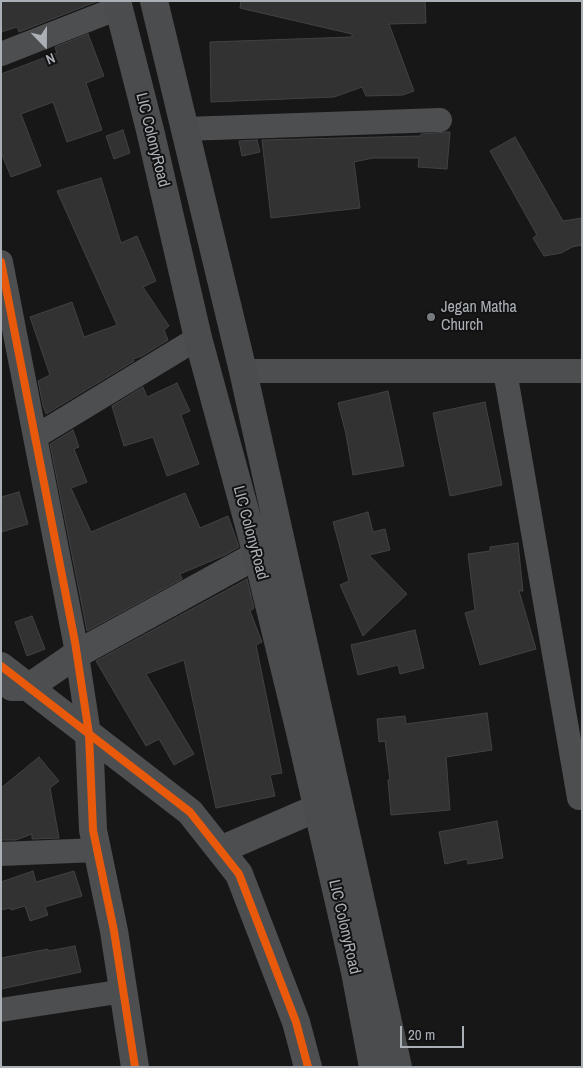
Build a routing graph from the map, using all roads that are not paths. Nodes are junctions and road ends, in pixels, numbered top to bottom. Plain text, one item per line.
1 (154, 1) edge
2 (117, 5) edge
3 (1, 54) edge
4 (440, 120) dead end
5 (185, 129) junction
6 (1, 262) edge
7 (6, 309) edge
8 (198, 338) junction
9 (243, 371) junction
10 (505, 371) junction
11 (582, 371) edge
12 (35, 437) junction
13 (257, 555) junction
14 (77, 654) junction
15 (1, 666) edge
16 (29, 687) junction
17 (1, 688) edge
18 (89, 734) junction
19 (579, 798) dead end
20 (317, 808) junction
21 (97, 850) junction
22 (220, 850) junction
23 (1, 854) edge
24 (124, 991) junction
25 (1, 1010) edge
26 (135, 1067) edge
27 (308, 1067) edge
28 (373, 1067) edge
29 (398, 1067) edge

1 - 5 main road, LIC ColonyRoad
2 - 3 street
2 - 8 main road, LIC ColonyRoad
4 - 5 street
5 - 9 main road, LIC ColonyRoad
6 - 7 street
7 - 12 street
8 - 12 street
8 - 13 main road, LIC ColonyRoad
9 - 10 street
9 - 29 main road, LIC ColonyRoad
10 - 11 street
10 - 19 street
12 - 14 street
13 - 14 street
13 - 20 main road, LIC ColonyRoad
14 - 16 street
14 - 18 street
15 - 16 street
16 - 17 street
16 - 18 street
18 - 21 street
18 - 22 street
20 - 22 street
20 - 28 main road, LIC ColonyRoad
21 - 23 street
21 - 24 street
22 - 27 street
24 - 25 street
24 - 26 street

